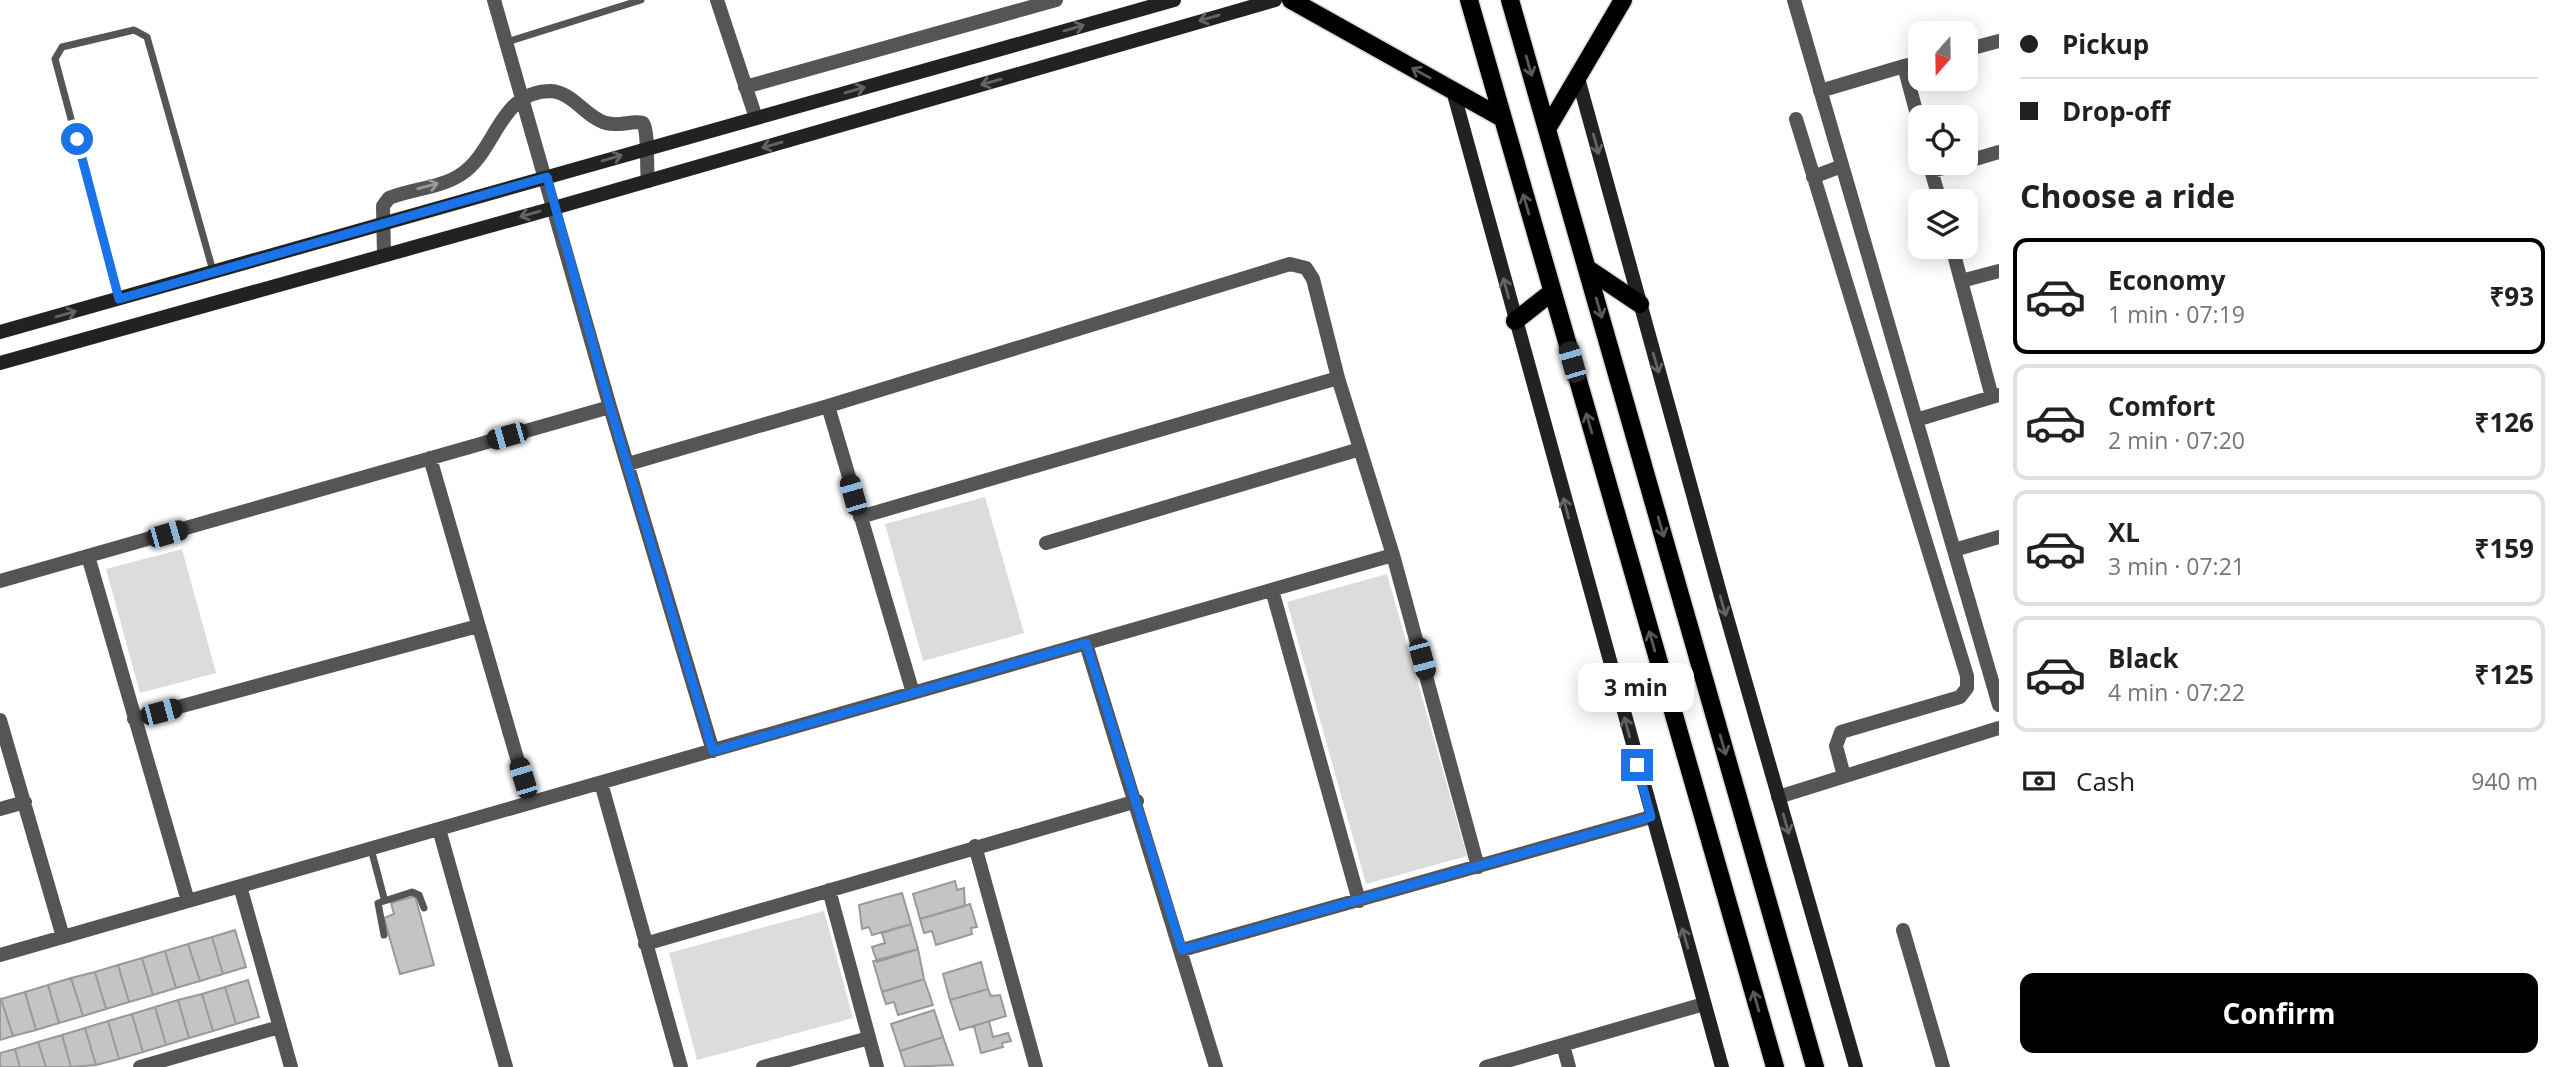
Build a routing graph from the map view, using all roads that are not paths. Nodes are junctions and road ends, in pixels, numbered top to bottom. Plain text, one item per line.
1 (494, 0) edge
2 (641, 0) edge
3 (717, 0) edge
4 (1056, 0) edge
5 (1174, 0) edge
6 (1275, 0) edge
7 (1291, 0) edge
8 (1469, 0) edge
9 (1510, 0) edge
10 (1623, 0) edge
11 (1794, 0) edge
12 (1999, 41) edge
13 (507, 42) junction
14 (1978, 47) edge
15 (1908, 65) edge
16 (1904, 66) junction
17 (1578, 78) junction
18 (745, 87) junction
19 (1453, 91) junction
20 (1820, 91) junction
21 (523, 98) junction
22 (1914, 105) edge
23 (756, 118) junction
24 (1502, 118) junction
25 (1796, 119) dead end
26 (1547, 129) junction
27 (645, 149) junction
28 (1999, 152) edge
29 (1978, 158) edge
30 (1842, 166) junction
31 (547, 177) junction
32 (1813, 177) junction
33 (648, 181) junction
34 (554, 208) junction
35 (383, 224) junction
36 (384, 255) junction
37 (1955, 259) edge
38 (1588, 268) junction
39 (1999, 271) edge
40 (213, 272) junction
41 (1961, 281) junction
42 (1552, 292) junction
43 (119, 299) junction
44 (1640, 304) junction
45 (1515, 321) junction
46 (0, 332) edge
47 (0, 363) edge
48 (1338, 378) junction
49 (1996, 396) edge
50 (828, 406) junction
51 (610, 407) junction
52 (1916, 420) junction
53 (1360, 449) junction
54 (430, 458) junction
55 (628, 464) junction
56 (860, 517) junction
57 (1999, 537) edge
58 (1046, 543) dead end
59 (1954, 550) junction
60 (1394, 555) junction
61 (88, 556) junction
62 (0, 582) edge
63 (1272, 590) junction
64 (478, 626) junction
65 (1086, 643) junction
66 (913, 694) junction
67 (1999, 705) edge
68 (134, 719) junction
69 (0, 720) edge
70 (1999, 727) edge
71 (713, 751) junction
72 (1844, 776) junction
73 (601, 783) junction
74 (1778, 797) junction
75 (1137, 801) junction
76 (25, 802) junction
77 (530, 803) junction
78 (0, 809) edge
79 (1651, 817) junction
80 (439, 829) junction
81 (975, 846) junction
82 (371, 849) junction
83 (1478, 867) junction
84 (240, 886) junction
85 (829, 890) junction
86 (384, 898) junction
87 (188, 901) junction
88 (1359, 901) junction
89 (424, 908) dead end
90 (1903, 930) dead end
91 (384, 935) dead end
92 (63, 937) junction
93 (645, 944) junction
94 (1182, 950) junction
95 (0, 955) edge
96 (1704, 1004) junction
97 (279, 1027) junction
98 (869, 1038) junction
99 (1563, 1045) junction
100 (1536, 1052) junction
101 (183, 1061) edge
102 (140, 1067) edge
103 (291, 1067) edge
104 (506, 1067) edge
105 (681, 1067) edge
106 (763, 1067) edge
107 (877, 1067) edge
108 (1036, 1067) edge
109 (1216, 1067) edge
110 (1486, 1067) edge
111 (1541, 1067) edge
112 (1569, 1067) edge
113 (1723, 1067) edge
114 (1774, 1067) edge
115 (1815, 1067) edge
116 (1856, 1067) edge
117 (1943, 1067) edge

1 - 13 street
2 - 13 lane
3 - 18 street
4 - 18 street
23 -> 5 main road
6 -> 33 main road
19 -> 7 main road
8 - 24 main road
9 -> 26 main road
10 - 17 main road
11 - 20 street
12 - 14 street
13 - 21 street
15 - 16 street
16 - 20 street
16 - 22 street
17 - 26 main road
17 -> 44 main road
18 - 23 street
19 - 24 main road
45 -> 19 main road
20 - 30 street
21 - 27 street
21 - 31 street
35 -> 21 street
23 - 27 main road
42 -> 24 main road
25 - 32 street
26 - 38 main road
31 -> 27 main road
27 - 33 street
28 - 29 street
30 - 32 street
30 - 52 street
31 - 34 street
31 - 35 main road
32 - 72 street
33 - 34 main road
34 -> 36 main road
34 - 51 street
35 - 36 street
35 - 40 main road
36 - 47 main road
37 - 41 street
38 - 44 main road
38 -> 115 main road
39 - 41 street
40 - 43 main road
40 - 43 lane
41 - 49 street
42 - 45 main road
114 -> 42 main road
46 -> 43 main road
44 -> 74 main road
79 -> 45 main road
48 - 50 street
48 - 53 street
48 - 56 street
49 - 52 street
50 - 55 street
50 - 56 street
51 - 54 street
51 - 55 street
52 - 59 street
53 - 58 street
53 - 60 street
54 - 61 street
54 - 64 street
55 - 71 street
56 - 66 street
57 - 59 street
59 - 67 street
60 - 63 street
60 - 83 street
61 - 62 street
61 - 68 street
63 - 65 street
63 - 88 street
64 - 68 street
64 - 77 street
65 - 66 street
65 - 75 street
66 - 71 street
68 - 87 street
69 - 76 street
70 - 72 street
71 - 73 street
72 - 74 street
73 - 77 street
73 - 93 street
74 -> 116 main road
75 - 81 street
75 - 94 street
76 - 78 street
76 - 92 street
77 - 80 street
79 - 83 street
96 -> 79 main road
80 - 82 street
80 - 104 street
81 - 85 street
81 - 108 street
82 - 84 street
82 - 86 lane
83 - 88 street
84 - 87 street
84 - 97 street
85 - 93 street
85 - 98 street
86 - 89 lane
86 - 91 lane
87 - 92 street
88 - 94 street
90 - 117 street
92 - 95 street
93 - 105 street
94 - 109 street
96 - 99 street
96 - 113 main road
97 - 101 street
97 - 103 street
98 - 106 street
98 - 107 street
99 - 100 street
99 - 112 street
100 - 110 street
100 - 111 street
101 - 102 street

